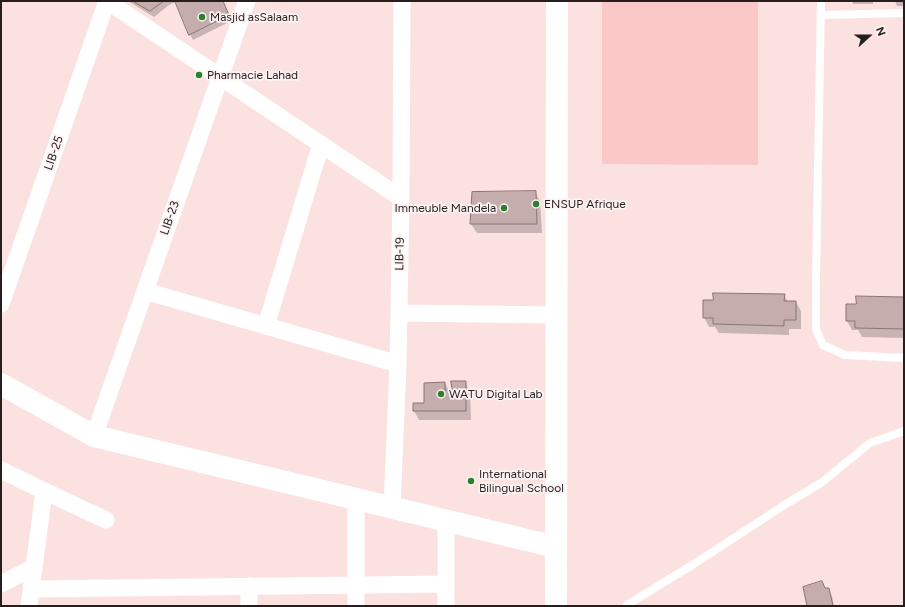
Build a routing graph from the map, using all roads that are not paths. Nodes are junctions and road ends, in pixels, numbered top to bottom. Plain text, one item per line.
1 (107, 1) edge
2 (247, 1) edge
3 (401, 1) edge
4 (557, 1) edge
5 (820, 1) edge
6 (904, 14) edge
7 (820, 15) junction
8 (220, 77) junction
9 (321, 144) junction
10 (402, 198) junction
11 (145, 291) junction
12 (1, 304) edge
13 (399, 313) junction
14 (556, 315) junction
15 (266, 326) junction
16 (904, 358) edge
17 (398, 364) junction
18 (1, 384) edge
19 (904, 431) edge
20 (94, 436) junction
21 (1, 470) edge
22 (44, 492) junction
23 (356, 499) junction
24 (392, 508) junction
25 (106, 520) dead end
26 (446, 520) junction
27 (556, 547) junction
28 (34, 567) junction
29 (1, 584) edge
30 (446, 584) junction
31 (356, 585) junction
32 (249, 586) junction
33 (32, 589) junction
34 (627, 604) dead end
35 (29, 606) edge
36 (249, 606) edge
37 (356, 606) edge
38 (446, 606) edge
39 (556, 606) edge

1 - 8 street
1 - 12 street, LIB-25
2 - 8 street, LIB-23
3 - 10 street, LIB-19
4 - 14 street
5 - 7 lane
6 - 7 lane
7 - 16 lane
8 - 9 street
8 - 11 street, LIB-23
9 - 10 street
9 - 15 street
10 - 13 street, LIB-19
11 - 15 street
11 - 20 street, LIB-23
13 - 14 street
13 - 17 street, LIB-19
14 - 27 street
15 - 17 street
17 - 24 street, LIB-19
18 - 20 street
19 - 34 lane
20 - 23 street
21 - 22 street
22 - 25 street
22 - 28 street
23 - 24 street
23 - 31 street
24 - 26 street
26 - 27 street
26 - 30 street
27 - 39 street
28 - 29 street
28 - 33 street
30 - 31 street
30 - 38 street
31 - 32 street
31 - 37 street
32 - 33 street
32 - 36 street
33 - 35 street

